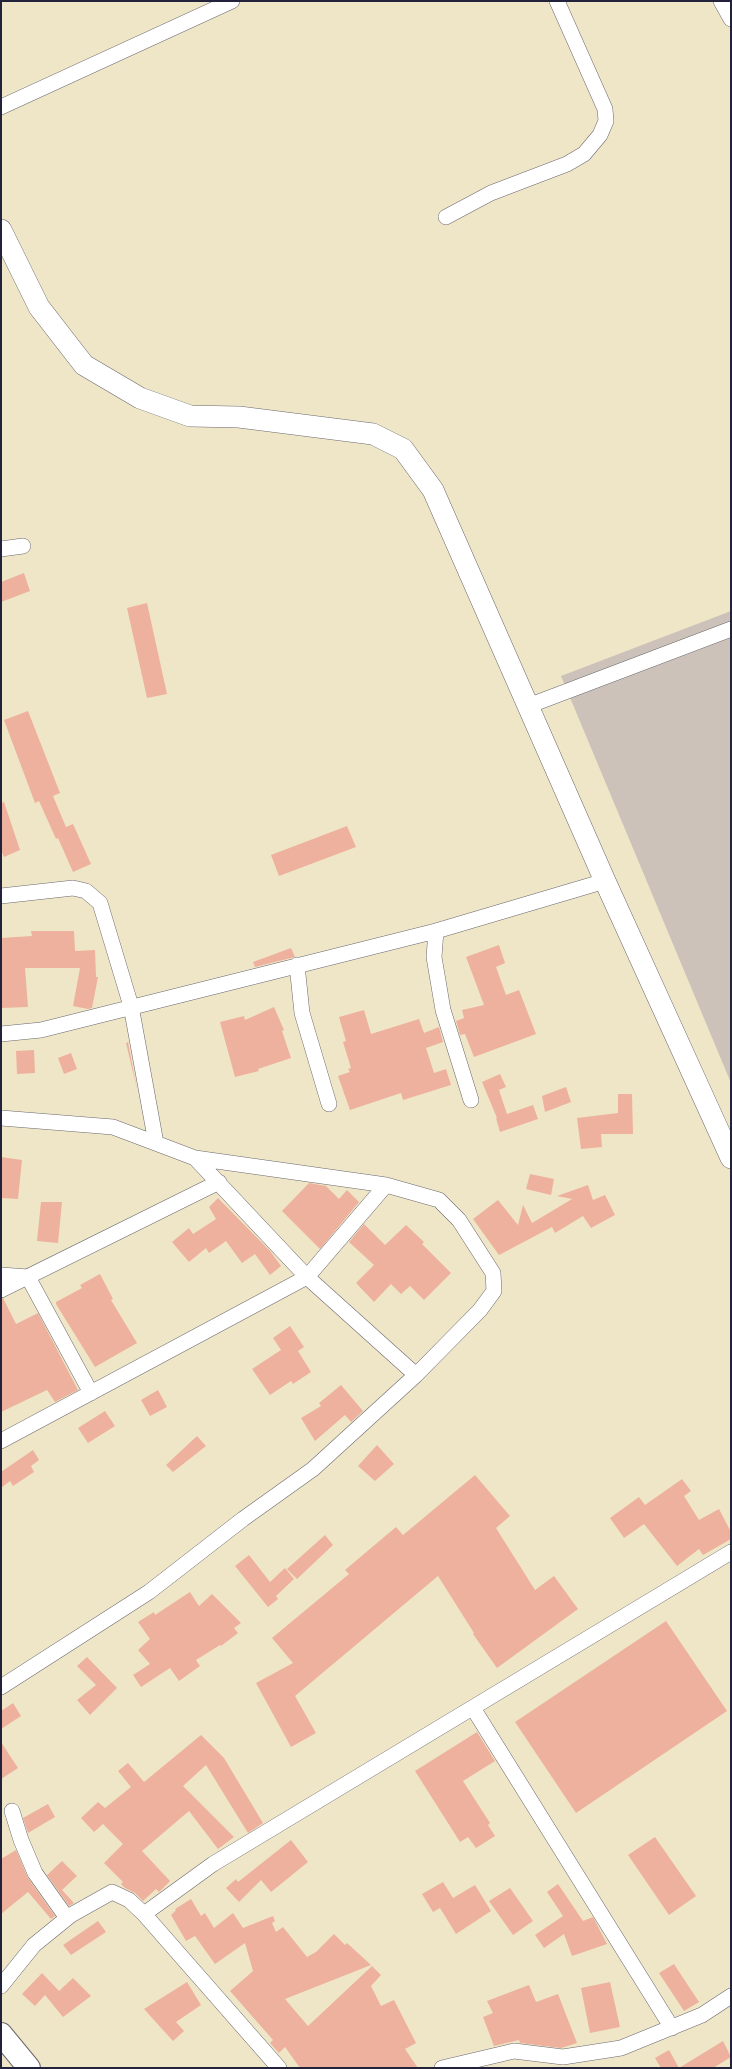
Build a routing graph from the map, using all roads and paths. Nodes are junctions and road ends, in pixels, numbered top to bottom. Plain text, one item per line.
1 (232, 1) edge
2 (557, 1) edge
3 (721, 1) edge
4 (731, 19) edge
5 (1, 107) edge
6 (446, 217) dead end
7 (1, 230) edge
8 (23, 546) dead end
9 (1, 549) edge
10 (731, 629) edge
11 (528, 706) junction
12 (605, 881) junction
13 (1, 896) edge
14 (436, 931) junction
15 (297, 965) junction
16 (131, 1006) junction
17 (1, 1034) edge
18 (471, 1100) dead end
19 (329, 1104) dead end
20 (1, 1118) edge
21 (156, 1143) junction
22 (195, 1158) junction
23 (731, 1158) edge
24 (219, 1182) junction
25 (386, 1185) junction
26 (1, 1275) edge
27 (28, 1277) junction
28 (307, 1277) junction
29 (1, 1290) edge
30 (416, 1375) junction
31 (91, 1393) junction
32 (1, 1441) edge
33 (731, 1552) edge
34 (1, 1687) edge
35 (473, 1708) junction
36 (12, 1811) dead end
37 (144, 1914) junction
38 (67, 1918) junction
39 (1, 1986) edge
40 (731, 1996) edge
41 (672, 2028) junction
42 (1, 2034) edge
43 (1, 2053) edge
44 (564, 2062) edge
45 (13, 2068) edge
46 (29, 2068) edge
47 (279, 2068) edge
48 (442, 2068) edge

1 - 5 street
2 - 6 street
3 - 4 street
7 - 11 street
8 - 9 street
10 - 11 street
11 - 12 street
12 - 14 street
12 - 23 street
13 - 16 street
14 - 15 street
14 - 18 street
15 - 16 street
15 - 19 street
16 - 17 street
16 - 21 street
20 - 21 street
21 - 22 street
22 - 24 street
22 - 25 street
24 - 27 street
24 - 28 street
25 - 28 street
25 - 30 street
26 - 27 street
27 - 29 street
27 - 31 street
28 - 30 street
28 - 31 street
30 - 34 street
31 - 32 street
33 - 35 street
35 - 37 street
35 - 41 street
36 - 38 street
37 - 38 street
37 - 47 street
38 - 39 street
40 - 41 street
41 - 44 street
42 - 46 main road
43 - 45 main road
44 - 48 street

